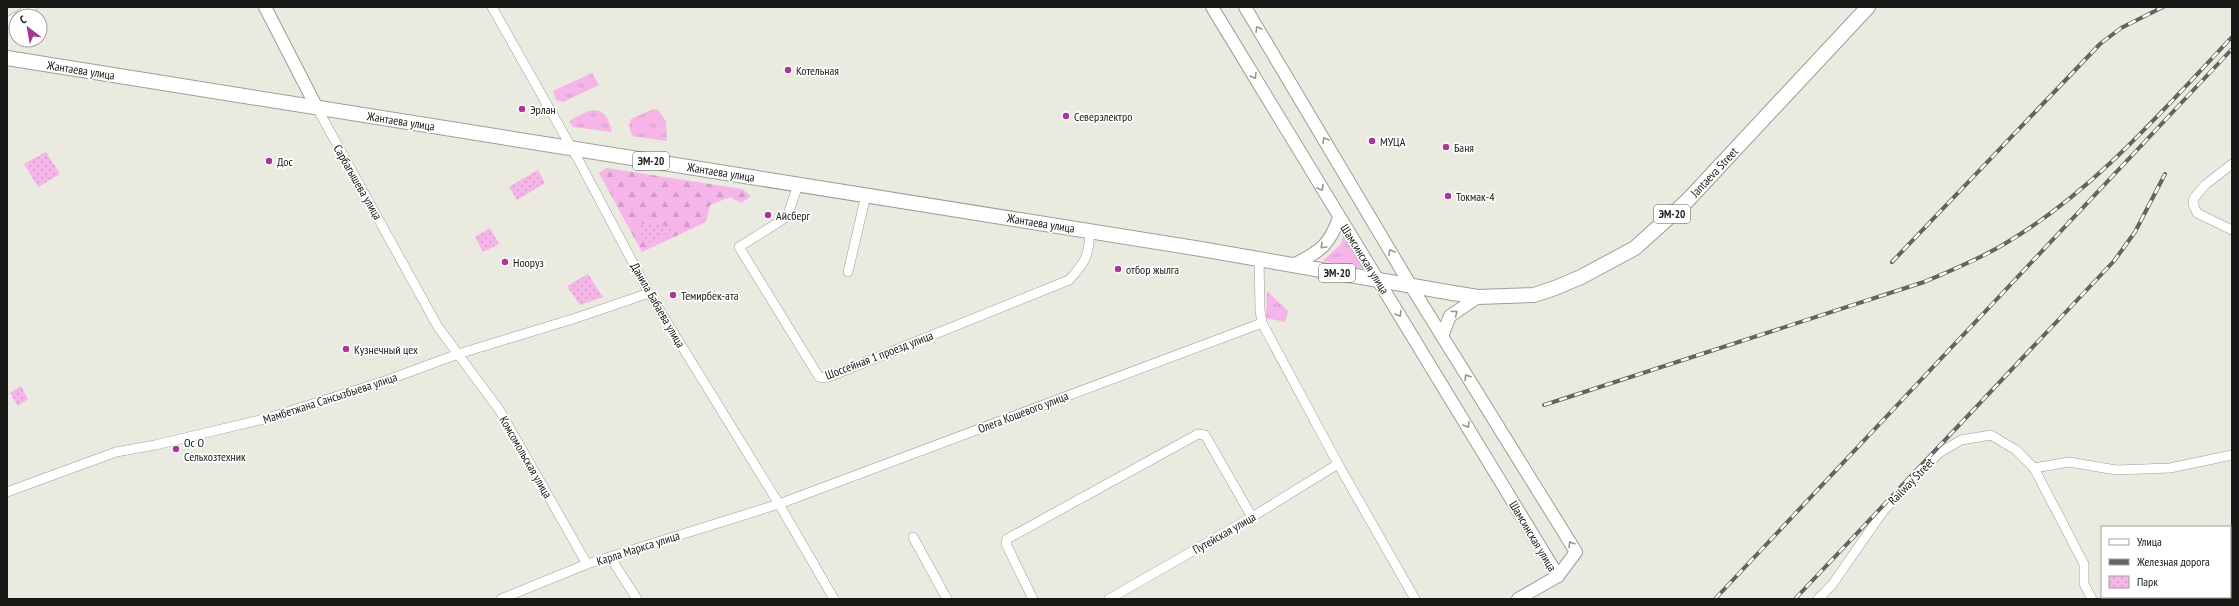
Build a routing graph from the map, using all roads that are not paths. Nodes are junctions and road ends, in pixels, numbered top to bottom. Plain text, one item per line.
1 (265, 7) edge
2 (492, 7) edge
3 (1212, 7) edge
4 (1244, 7) edge
5 (1868, 7) edge
6 (7, 58) edge
7 (317, 108) junction
8 (570, 148) junction
9 (2232, 164) edge
10 (798, 185) junction
11 (866, 195) junction
12 (1339, 218) junction
13 (2232, 230) edge
14 (1090, 231) junction
15 (1259, 258) junction
16 (1295, 264) junction
17 (848, 272) dead end
18 (1379, 281) junction
19 (1411, 286) junction
20 (649, 293) junction
21 (1478, 297) junction
22 (1262, 323) junction
23 (1442, 336) junction
24 (458, 354) junction
25 (2232, 455) edge
26 (1338, 464) junction
27 (2034, 468) junction
28 (7, 492) edge
29 (781, 503) junction
30 (1252, 517) junction
31 (913, 537) dead end
32 (610, 557) junction
33 (587, 564) junction
34 (1558, 576) junction
35 (501, 599) edge
36 (637, 599) edge
37 (834, 599) edge
38 (947, 599) edge
39 (1033, 599) edge
40 (1109, 599) edge
41 (1415, 599) edge
42 (1518, 599) edge
43 (1818, 599) edge
44 (2092, 599) edge

1 - 7 street, Сарбагышева улица
2 - 8 street, Данила Бабаева улица
3 -> 12 street, Шамсинская улица
19 -> 4 street, Шамсинская улица
5 - 21 main road, Jantaeva Street / ЭМ-20
6 - 7 main road, Жантаева улица / ЭМ-20
7 - 8 main road, Жантаева улица / ЭМ-20
7 - 24 street, Сарбагышева улица
8 - 10 main road, Жантаева улица / ЭМ-20
8 - 20 street, Данила Бабаева улица
9 - 13 street
10 - 11 main road, Жантаева улица / ЭМ-20
10 - 14 street, Шоссейная 1 проезд улица
11 - 14 main road, Жантаева улица / ЭМ-20
11 - 17 street
12 -> 16 street
12 - 18 street, Шамсинская улица
14 - 15 main road, Жантаева улица / ЭМ-20
15 - 16 main road, Жантаева улица / ЭМ-20
15 - 22 street
16 - 18 main road, Жантаева улица / ЭМ-20
18 - 19 main road, Жантаева улица / ЭМ-20
18 -> 34 street, Шамсинская улица
19 - 21 main road, Jantaeva Street / ЭМ-20
19 - 23 street, Шамсинская улица
20 - 24 street, Мамбетжана Сансызбыева улица
20 - 29 street, Данила Бабаева улица
23 -> 21 street
22 - 26 street
22 - 29 street, Олега Кошевого улица
34 -> 23 street, Шамсинская улица
24 - 28 street, Мамбетжана Сансызбыева улица
24 - 33 street, Комсомольская улица
25 - 27 street
26 - 30 street, Путейская улица
26 - 41 street
27 - 43 street, Railway Street
27 - 44 street, Railway Street
29 - 32 street, Карла Маркса улица
29 - 37 street, Данила Бабаева улица
30 - 39 street
30 - 40 street, Путейская улица
31 - 38 street
32 - 33 street, Карла Маркса улица
32 - 36 street
33 - 35 street, Карла Маркса улица
34 - 42 street

